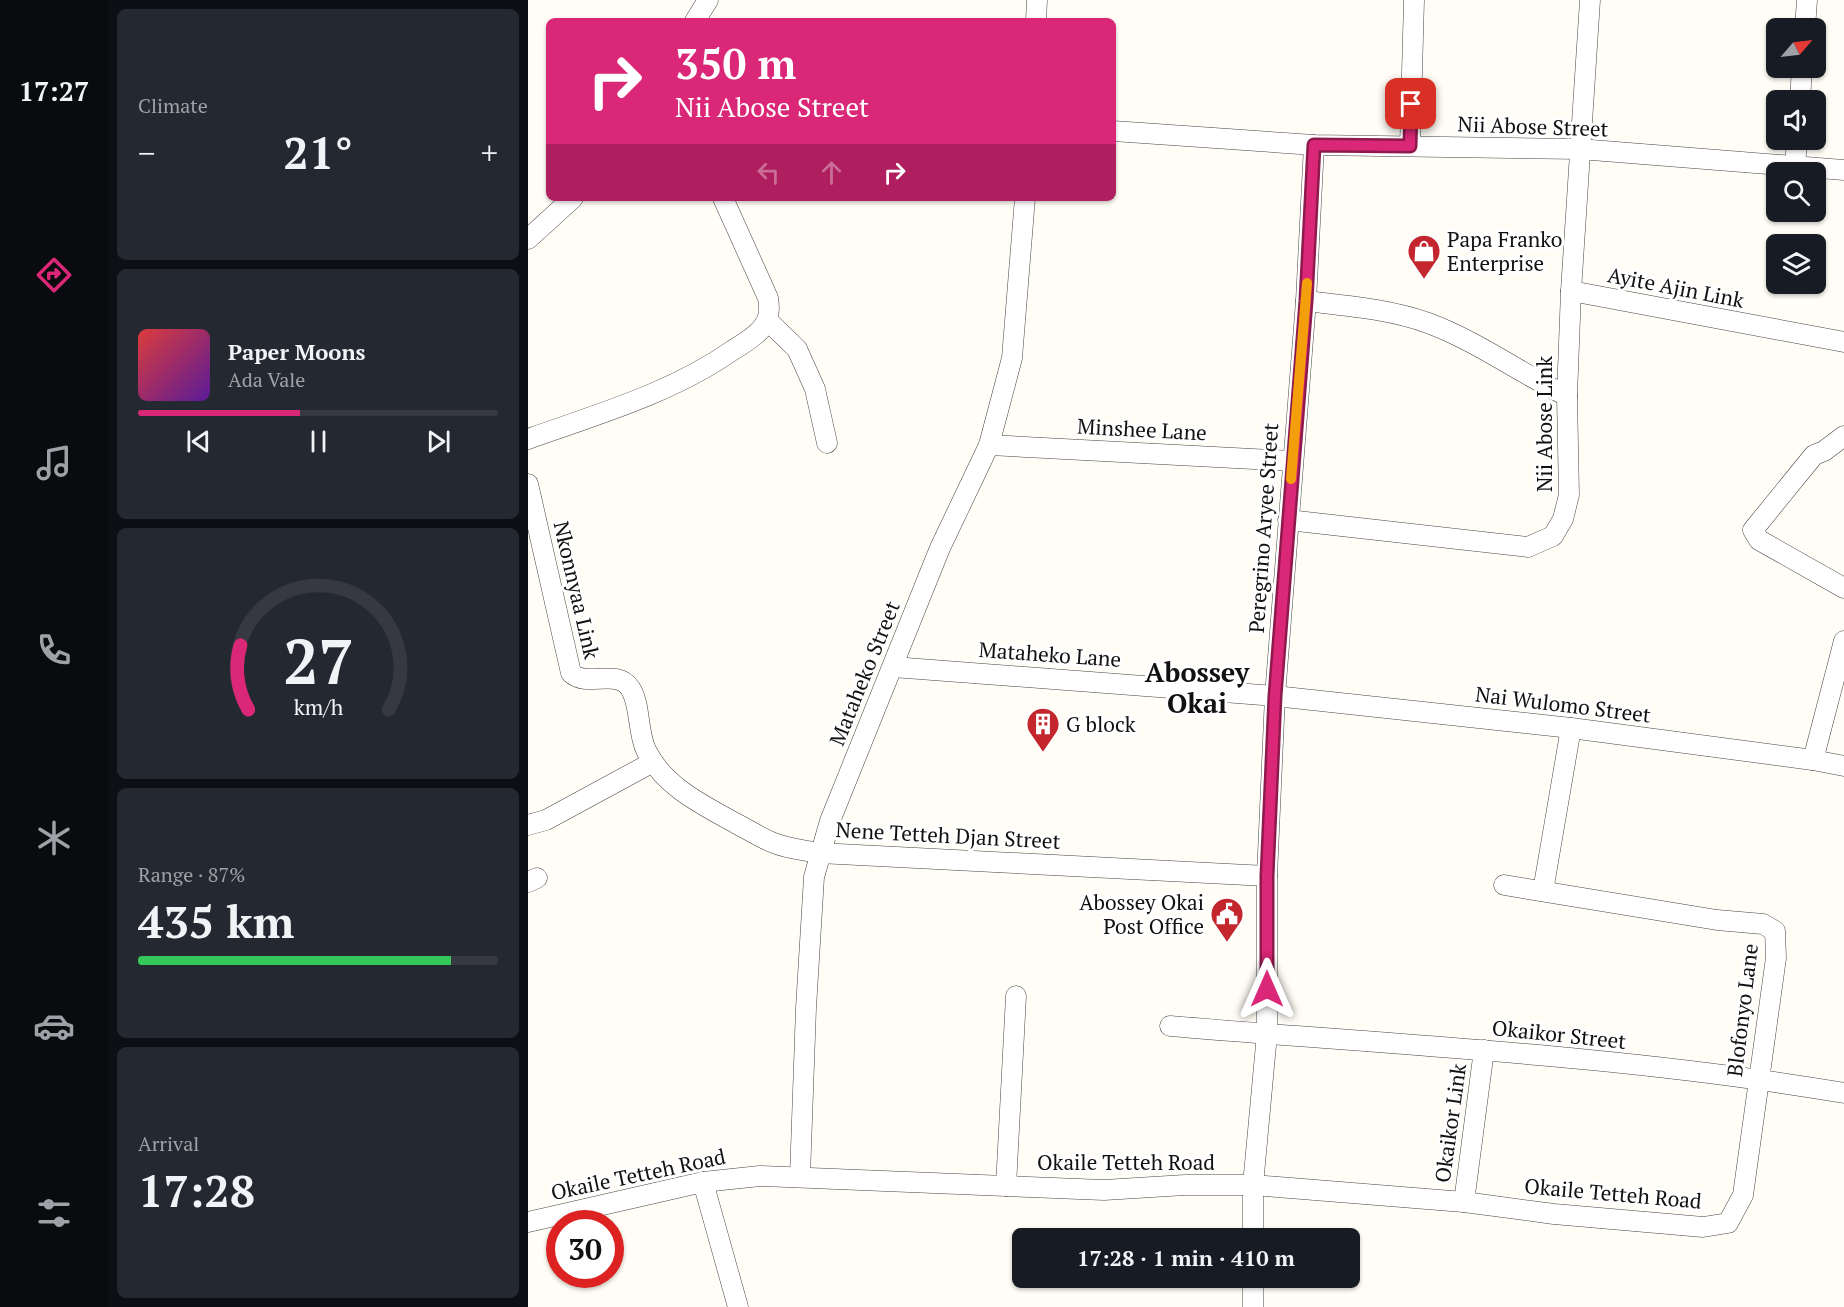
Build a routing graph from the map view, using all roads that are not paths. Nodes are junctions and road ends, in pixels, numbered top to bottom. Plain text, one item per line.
1 (708, 0) edge
2 (1037, 0) edge
3 (1413, 0) edge
4 (1590, 0) edge
5 (1807, 0) edge
6 (697, 18) edge
7 (1036, 18) edge
8 (1806, 18) edge
9 (1116, 131) edge
10 (1314, 145) junction
11 (1410, 146) junction
12 (1579, 149) junction
13 (1766, 164) edge
14 (1826, 169) edge
15 (1844, 170) edge
16 (570, 201) edge
17 (724, 201) edge
18 (1025, 201) edge
19 (528, 239) edge
20 (1571, 291) junction
21 (1306, 301) junction
22 (767, 320) junction
23 (1844, 342) edge
24 (1567, 396) junction
25 (1844, 436) edge
26 (528, 439) edge
27 (827, 443) dead end
28 (988, 445) junction
29 (1292, 461) junction
30 (528, 484) edge
31 (1288, 520) junction
32 (1844, 588) edge
33 (1844, 641) edge
34 (893, 667) junction
35 (1275, 696) junction
36 (1571, 728) junction
37 (1813, 760) junction
38 (653, 762) junction
39 (1844, 766) edge
40 (528, 825) edge
41 (819, 853) junction
42 (1267, 876) junction
43 (1504, 885) dead end
44 (1543, 891) junction
45 (1017, 996) dead end
46 (1170, 1026) dead end
47 (1267, 1034) junction
48 (1484, 1050) junction
49 (1758, 1078) junction
50 (1844, 1093) edge
51 (800, 1176) junction
52 (703, 1182) junction
53 (1253, 1185) junction
54 (1006, 1186) junction
55 (1464, 1202) junction
56 (528, 1222) edge
57 (1728, 1223) joint
58 (1253, 1228) edge
59 (1253, 1288) edge
60 (738, 1307) edge
61 (1253, 1307) edge

1 - 6 street
2 - 7 street
3 - 11 street
4 - 12 street, Nii Abose Link
5 - 8 street
9 - 10 street, Nii Abose Street
10 - 11 street, Nii Abose Street
10 - 21 street, Peregrino Aryee Street
11 - 12 street, Nii Abose Street
12 - 13 street, Nii Abose Street
12 - 20 street, Nii Abose Link
14 - 15 street, Nii Abose Street
16 - 19 street
17 - 22 street
18 - 28 street, Mataheko Street
20 - 23 street, Ayite Ajin Link
20 - 24 street, Nii Abose Link
21 - 24 street
21 - 29 street, Peregrino Aryee Street
22 - 26 street
22 - 27 street
24 - 31 street, Nii Abose Link
25 - 32 street
28 - 29 street, Minshee Lane
28 - 34 street, Mataheko Street
29 - 31 street, Peregrino Aryee Street
30 - 38 street, Nkonnyaa Link
31 - 35 street, Peregrino Aryee Street
33 - 37 street
34 - 35 street, Mataheko Lane
34 - 41 street, Mataheko Street
35 - 36 street, Nai Wulomo Street
35 - 42 street, Peregrino Aryee Street
36 - 37 street, Nai Wulomo Street
36 - 44 street
37 - 39 street, Nai Wulomo Street
38 - 40 street
38 - 41 street, Nene Tetteh Djan Street
41 - 42 street, Nene Tetteh Djan Street
41 - 51 street, Mataheko Street
42 - 47 street, Peregrino Aryee Street
43 - 44 street, Blofonyo Lane
44 - 49 street, Blofonyo Lane
45 - 54 street
46 - 47 street, Okaikor Street
47 - 48 street, Okaikor Street
47 - 53 street, Peregrino Aryee Street
48 - 49 street, Okaikor Street
48 - 55 street, Okaikor Link
49 - 50 street, Okaikor Street
49 - 57 street, Blofonyo Lane
51 - 52 street, Okaile Tetteh Road
51 - 54 street, Okaile Tetteh Road
52 - 56 street, Okaile Tetteh Road
52 - 60 street
53 - 54 street, Okaile Tetteh Road
53 - 55 street, Okaile Tetteh Road
53 - 58 street, Peregrino Aryee Street
55 - 57 street, Okaile Tetteh Road
59 - 61 street

